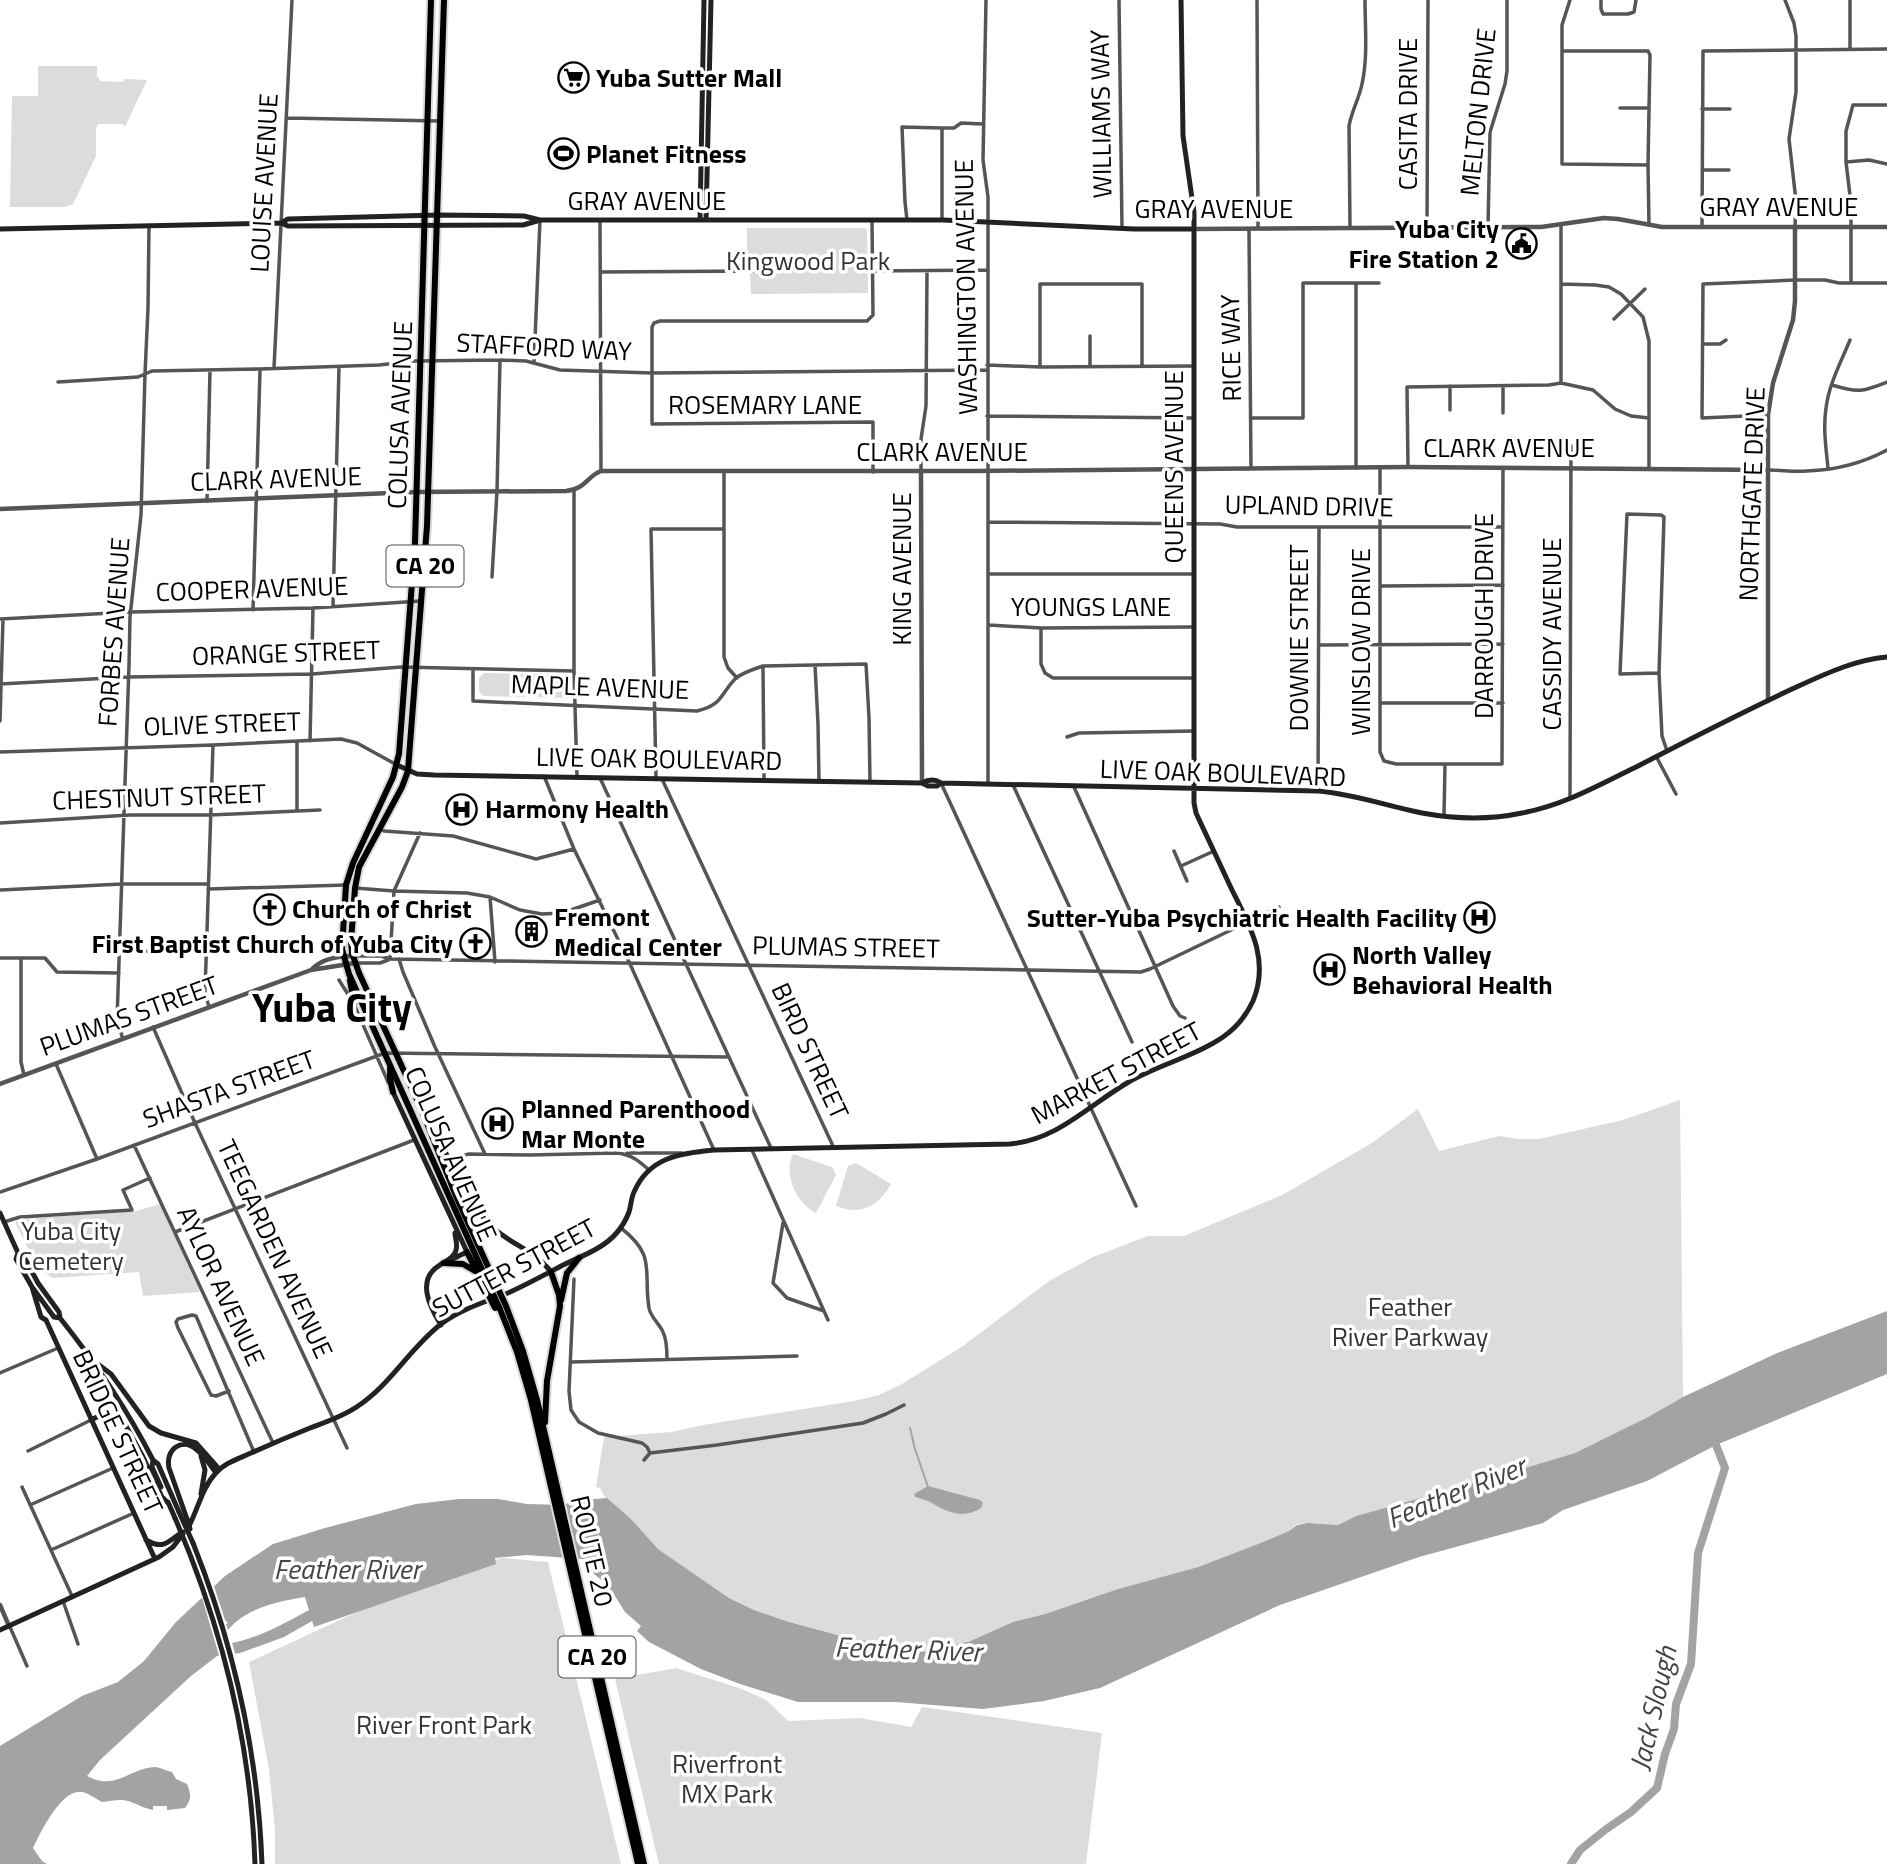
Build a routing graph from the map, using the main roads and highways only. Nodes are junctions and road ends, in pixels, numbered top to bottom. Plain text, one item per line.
1 (431, 0) edge
2 (444, 0) edge
3 (704, 0) edge
4 (711, 0) edge
5 (1181, 0) edge
6 (425, 215) junction
7 (438, 215) junction
8 (540, 220) junction
9 (703, 220) junction
10 (281, 223) junction
11 (425, 225) junction
12 (437, 226) junction
13 (0, 229) edge
14 (1194, 229) junction
15 (1887, 657) edge
16 (397, 765) junction
17 (408, 771) junction
18 (1194, 789) junction
19 (374, 818) junction
20 (379, 829) junction
21 (1248, 922) joint
22 (349, 974) junction
23 (354, 1004) road end
24 (391, 1066) junction
25 (393, 1092) joint
26 (420, 1106) junction
27 (649, 1170) joint
28 (0, 1213) edge
29 (453, 1224) junction
30 (467, 1252) junction
31 (18, 1253) junction
32 (579, 1258) junction
33 (444, 1263) junction
34 (477, 1271) junction
35 (551, 1272) junction
36 (490, 1285) junction
37 (32, 1287) junction
38 (559, 1306) junction
39 (501, 1309) junction
40 (60, 1318) junction
41 (440, 1325) junction
42 (94, 1362) junction
43 (90, 1420) junction
44 (547, 1442) junction
45 (546, 1451) junction
46 (200, 1453) junction
47 (153, 1460) junction
48 (217, 1471) junction
49 (200, 1501) junction
50 (168, 1503) junction
51 (179, 1512) junction
52 (186, 1530) junction
53 (146, 1540) junction
54 (155, 1559) junction
55 (0, 1630) edge
56 (255, 1864) edge
57 (262, 1864) edge
58 (638, 1864) edge
59 (644, 1864) edge

1 - 6 highway, COLUSA AVENUE / CA 20
2 - 7 highway, COLUSA AVENUE / CA 20
3 - 9 main road
4 - 9 main road
5 - 14 main road, QUEENS AVENUE
6 - 7 main road, GRAY AVENUE
6 - 10 main road, GRAY AVENUE
6 - 11 highway, COLUSA AVENUE / CA 20
7 - 8 main road, GRAY AVENUE
7 - 12 highway, COLUSA AVENUE / CA 20
8 - 9 main road, GRAY AVENUE
8 - 12 main road, GRAY AVENUE
9 - 14 main road, GRAY AVENUE
10 - 11 main road, GRAY AVENUE
10 - 13 main road, GRAY AVENUE
11 - 12 main road, GRAY AVENUE
11 - 16 highway, COLUSA AVENUE / CA 20
12 - 17 highway, COLUSA AVENUE / CA 20
14 - 18 main road, QUEENS AVENUE
15 - 18 main road, LIVE OAK BOULEVARD
16 - 17 main road, LIVE OAK BOULEVARD
16 - 19 highway, COLUSA AVENUE / CA 20
17 - 18 main road, LIVE OAK BOULEVARD
17 - 20 highway, COLUSA AVENUE / CA 20
18 - 21 main road, QUEENS AVENUE
19 - 20 highway
19 - 22 highway, COLUSA AVENUE / CA 20
20 - 26 highway, COLUSA AVENUE / CA 20
21 - 27 main road, MARKET STREET
22 - 23 highway
22 - 24 highway, COLUSA AVENUE / CA 20
24 - 25 highway
24 - 36 highway, COLUSA AVENUE / CA 20
25 - 29 main road, COLUSA AVENUE
26 - 35 main road
26 - 36 highway, COLUSA AVENUE / CA 20
27 - 32 main road, SUTTER STREET
28 - 31 main road, BRIDGE STREET
29 - 30 main road, COLUSA AVENUE
29 - 33 main road
30 - 33 main road
30 - 34 highway
31 - 37 main road, BRIDGE STREET
31 - 40 main road, BRIDGE STREET
32 - 35 main road, SUTTER STREET
32 - 38 highway
33 - 34 highway
33 - 41 main road
34 - 36 highway
35 - 38 highway
35 - 41 main road, SUTTER STREET
36 - 39 highway, COLUSA AVENUE / CA 20, bridge
37 - 40 main road, BRIDGE STREET
37 - 43 main road, BRIDGE STREET
38 - 44 highway
39 - 44 highway, COLUSA AVENUE / CA 20
39 - 45 highway, COLUSA AVENUE / CA 20
40 - 42 main road, BRIDGE STREET
41 - 48 main road, SUTTER STREET
42 - 47 main road, BRIDGE STREET
42 - 48 main road
43 - 50 main road
43 - 53 main road, BRIDGE STREET
44 - 45 highway, COLUSA AVENUE / CA 20
45 - 58 highway, ROUTE 20 / CA 20
45 - 59 highway, ROUTE 20 / CA 20
46 - 48 main road
46 - 49 main road
46 - 51 main road
47 - 50 main road, BRIDGE STREET
47 - 51 main road, BRIDGE STREET
48 - 49 main road
49 - 52 main road
50 - 51 main road, BRIDGE STREET
51 - 56 main road, bridge
51 - 57 main road, bridge
52 - 53 main road
52 - 54 main road
53 - 54 main road, BRIDGE STREET
54 - 55 main road

